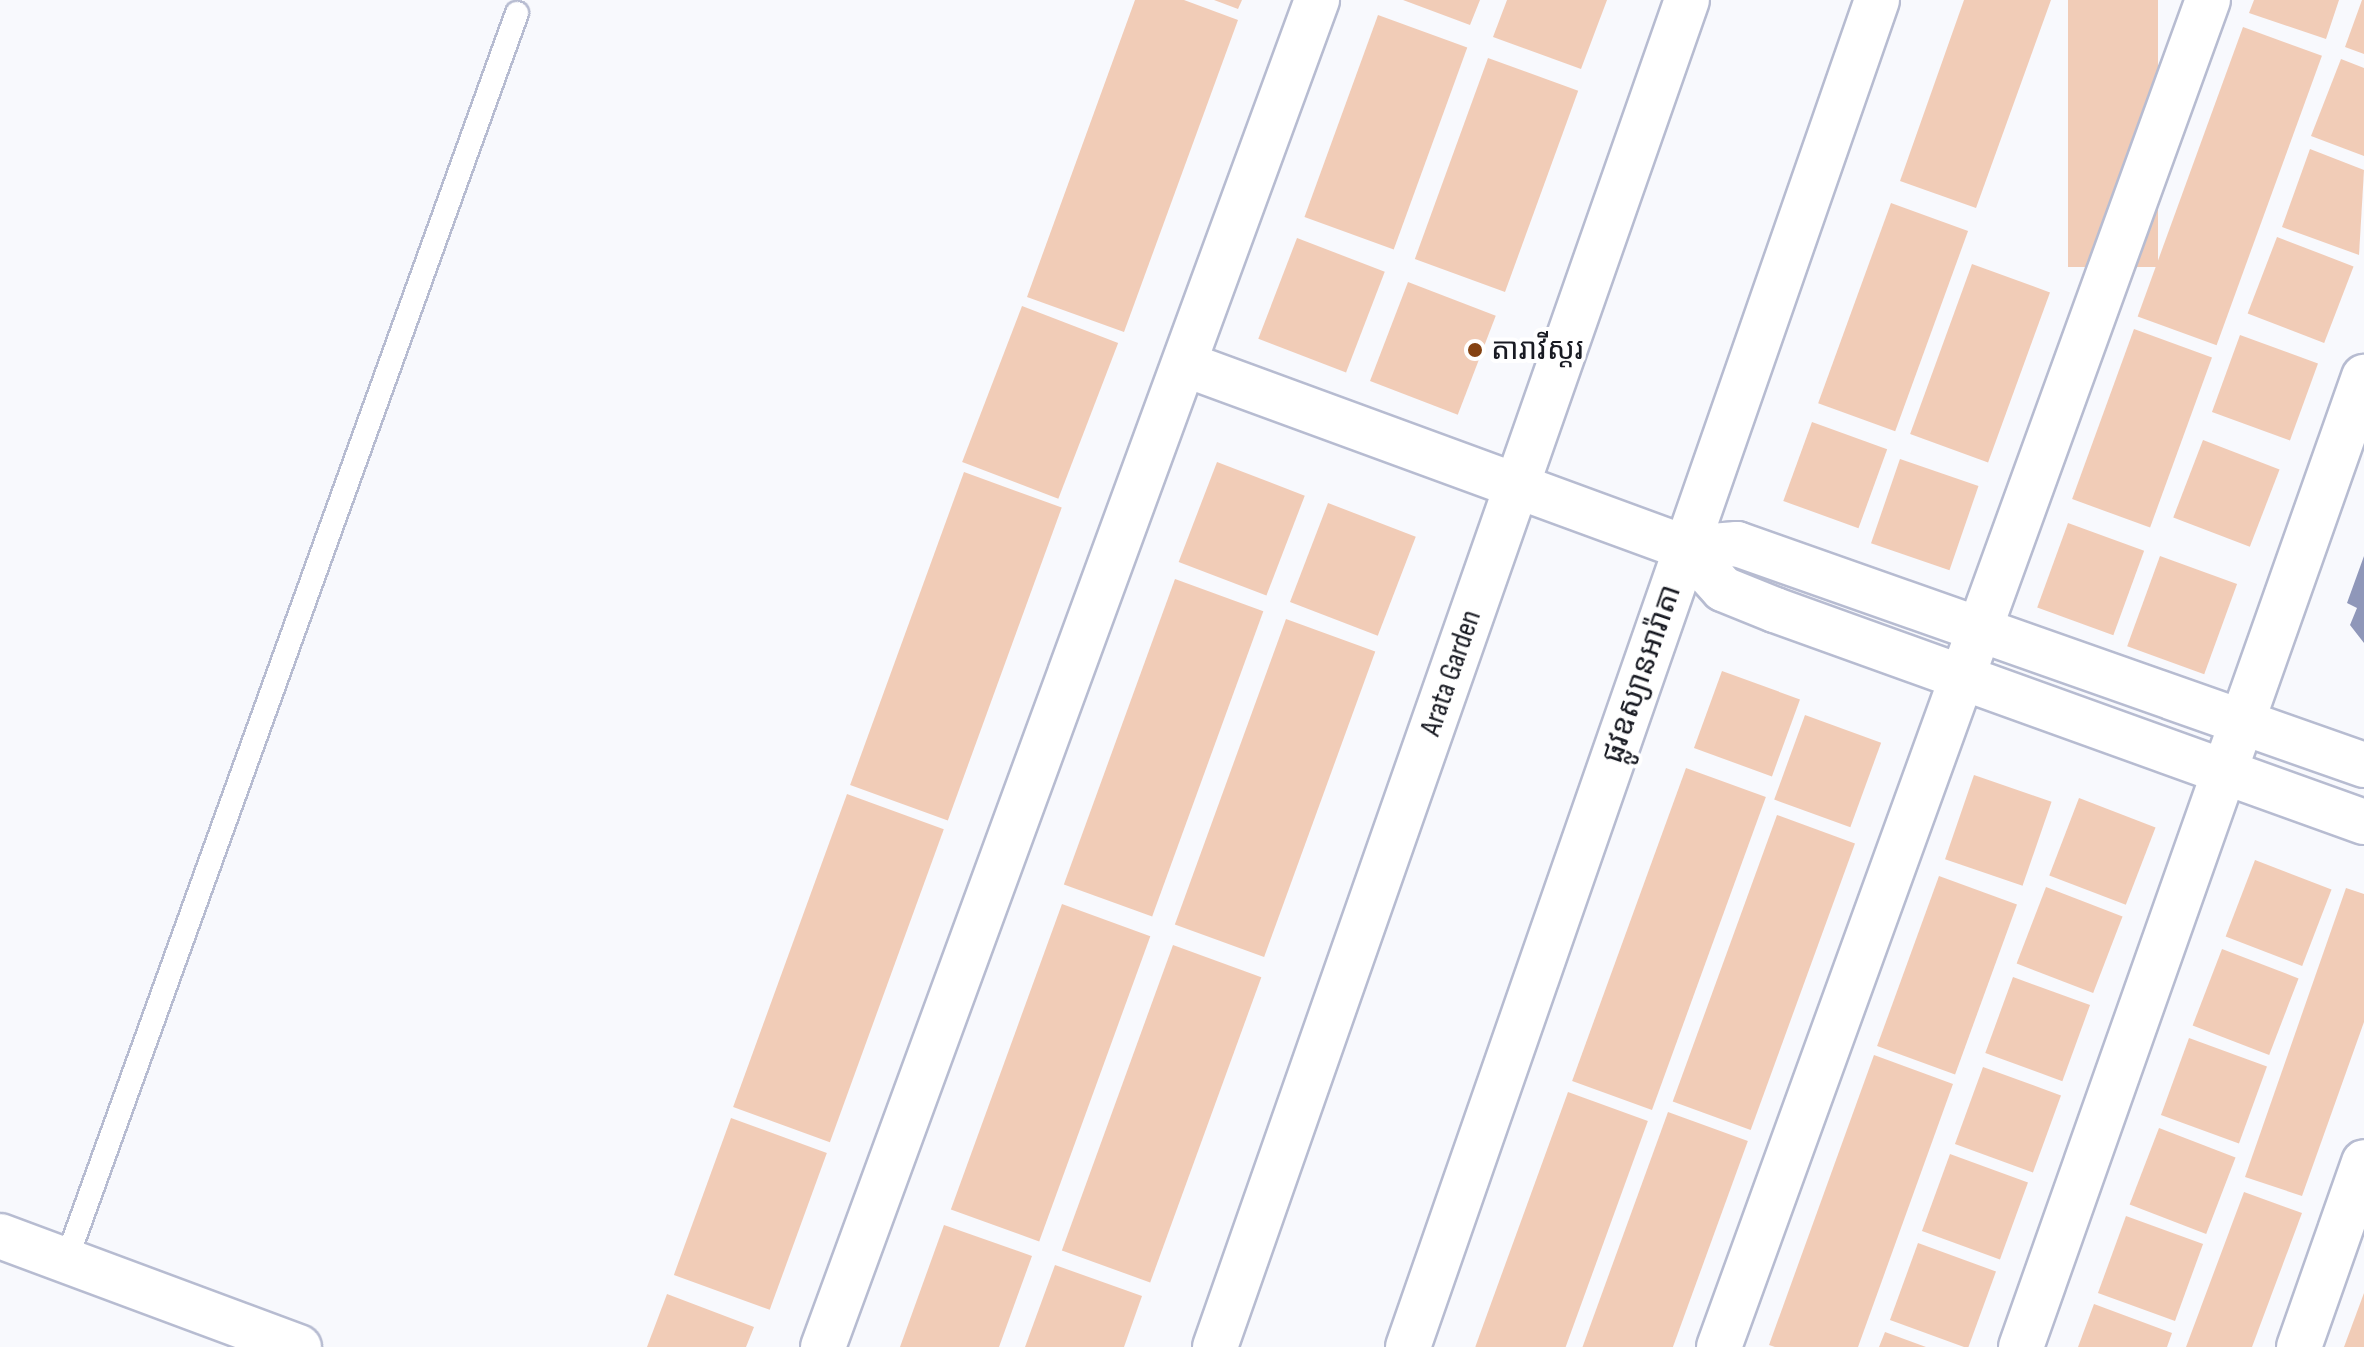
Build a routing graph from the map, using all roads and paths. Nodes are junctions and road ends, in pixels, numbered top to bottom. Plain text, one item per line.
1 (1317, 0) edge
2 (1687, 0) edge
3 (1877, 0) edge
4 (2208, 0) edge
5 (517, 13) dead end
6 (1187, 365) junction
7 (2364, 377) edge
8 (1516, 487) junction
9 (1686, 548) junction
10 (1981, 627) junction
11 (1962, 678) junction
12 (2240, 723) junction
13 (2364, 765) edge
14 (2224, 771) junction
15 (2364, 822) edge
16 (2364, 1162) edge
17 (3, 1246) edge
18 (66, 1261) junction
19 (299, 1347) edge
20 (823, 1347) edge
21 (1215, 1347) edge
22 (1408, 1347) edge
23 (1719, 1347) edge
24 (2021, 1347) edge
25 (2299, 1347) edge

1 - 6 street
2 - 8 street, Arata Garden
3 - 9 street, ផ្លូវឧស្យានអារ៉ាតា
4 - 10 street
5 - 18 lane
6 - 8 street
6 - 20 street
7 - 12 street
8 - 9 street
8 - 21 street, Arata Garden
9 - 10 street
9 - 11 street
9 - 22 street, ផ្លូវឧស្យានអារ៉ាតា
10 - 11 street
10 - 12 street
11 - 14 street
11 - 23 street
12 - 13 street
12 - 14 street
14 - 15 street
14 - 24 street
16 - 25 street
17 - 18 street
18 - 19 street

